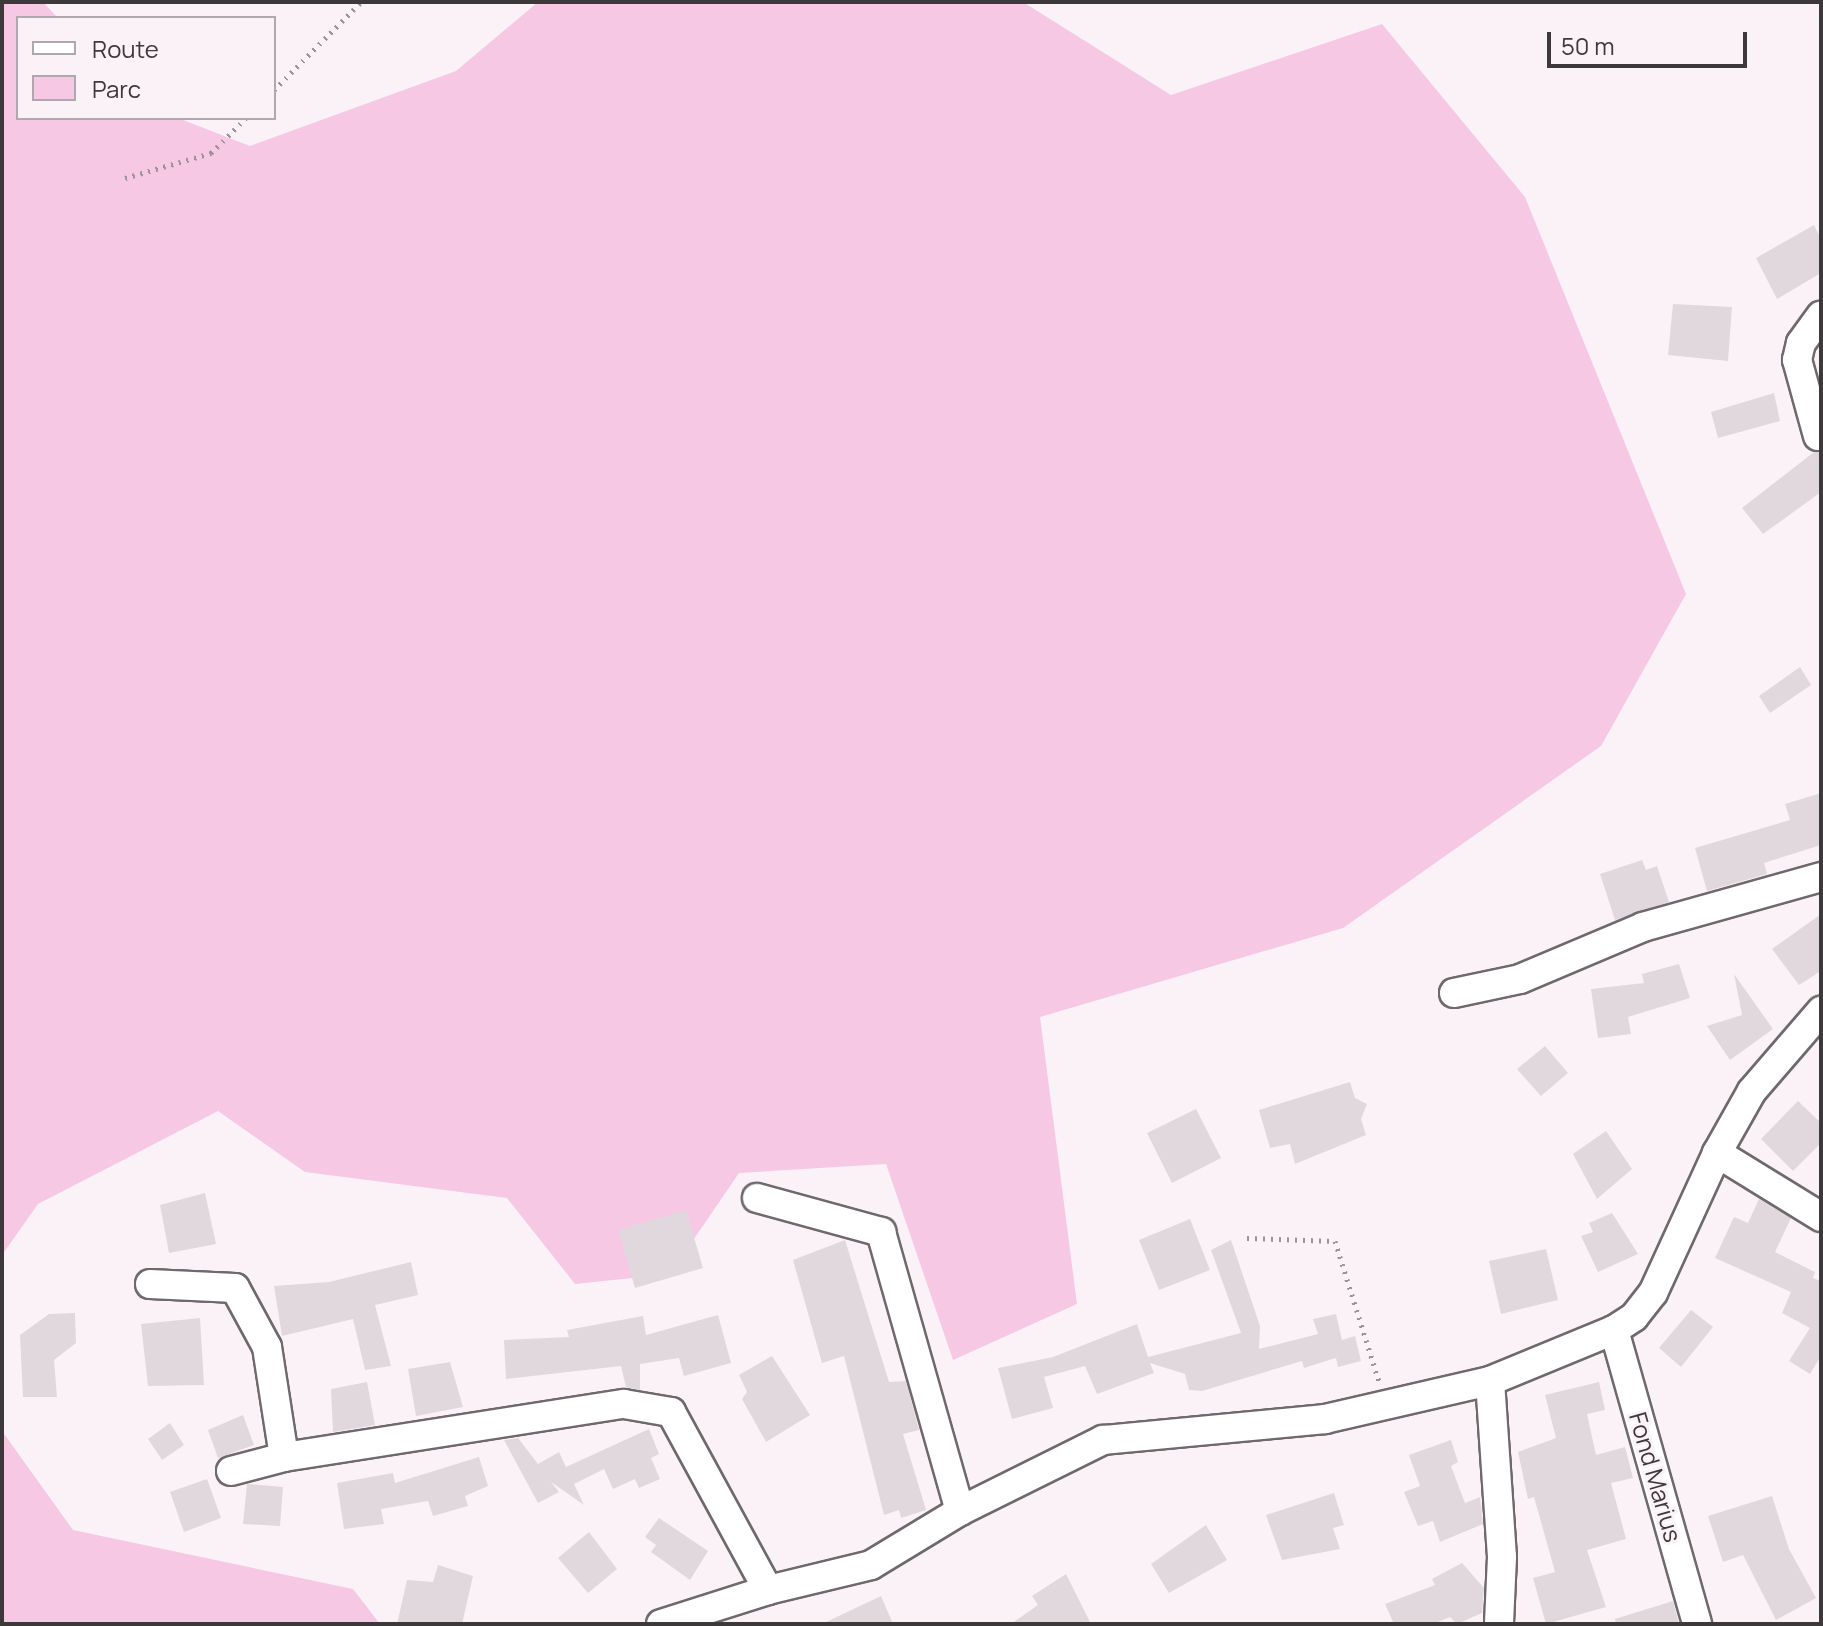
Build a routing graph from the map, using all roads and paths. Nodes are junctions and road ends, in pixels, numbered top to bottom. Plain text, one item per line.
1 (361, 2) edge
2 (276, 88) edge
3 (244, 120) edge
4 (125, 178) dead end
5 (1821, 315) edge
6 (1818, 436) dead end
7 (1821, 877) edge
8 (1454, 993) dead end
9 (1821, 1011) edge
10 (1717, 1153) junction
11 (757, 1198) dead end
12 (1821, 1217) edge
13 (1247, 1238) dead end
14 (150, 1284) dead end
15 (1614, 1330) junction
16 (1490, 1381) junction
17 (1387, 1405) junction
18 (284, 1457) junction
19 (231, 1471) dead end
20 (960, 1511) junction
21 (768, 1590) junction
22 (661, 1624) edge
23 (1499, 1624) edge
24 (1697, 1624) edge

1 - 2 path
3 - 4 path
5 - 6 street
7 - 8 street
9 - 10 street
10 - 12 street
10 - 15 street
11 - 20 street
13 - 17 path
14 - 18 street
15 - 16 street
15 - 24 street, Fond Marius
16 - 17 street
16 - 23 street
17 - 20 street
18 - 19 street
18 - 21 street
20 - 21 street
21 - 22 street

